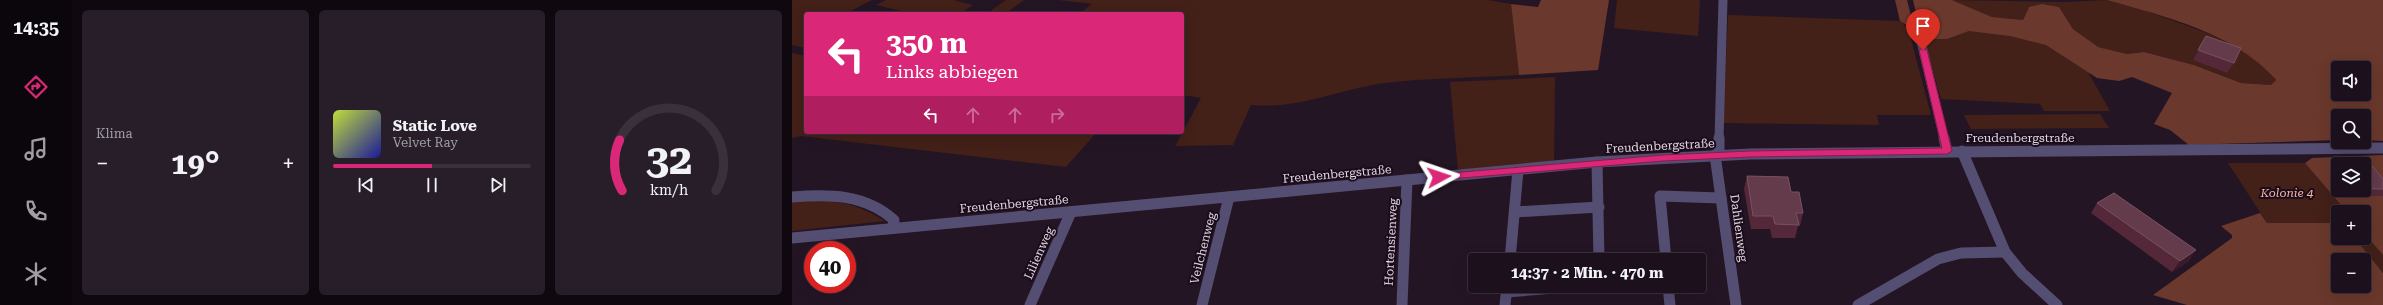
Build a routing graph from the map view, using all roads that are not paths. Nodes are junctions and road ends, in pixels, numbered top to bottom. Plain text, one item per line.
1 (1723, 0) edge
2 (1920, 37) dead end
3 (2383, 148) edge
4 (1947, 151) junction
5 (1962, 151) junction
6 (1717, 155) junction
7 (1597, 162) junction
8 (1518, 170) junction
9 (1407, 180) junction
10 (792, 197) edge
11 (1229, 197) junction
12 (1721, 198) junction
13 (1599, 207) junction
14 (1071, 212) junction
15 (1515, 212) junction
16 (893, 228) junction
17 (792, 238) edge
18 (2005, 252) junction
19 (1511, 253) edge
20 (1599, 253) edge
21 (1665, 253) edge
22 (1506, 293) edge
23 (1669, 293) edge
24 (1030, 305) edge
25 (1202, 305) edge
26 (1402, 305) edge
27 (1505, 305) edge
28 (1670, 305) edge
29 (1736, 305) edge
30 (1858, 305) edge
31 (2057, 305) edge

1 - 6 street, Dahlienweg
2 - 4 street
3 - 5 street, Freudenbergstraße
4 - 5 street, Freudenbergstraße
4 - 6 street, Freudenbergstraße
5 - 18 street
6 - 7 street, Freudenbergstraße
6 - 12 street, Dahlienweg
7 - 8 street, Freudenbergstraße
7 - 13 street
8 - 9 street, Freudenbergstraße
8 - 15 street
9 - 11 street, Freudenbergstraße
9 - 26 street, Hortensienweg
10 - 16 street
11 - 14 street, Freudenbergstraße
11 - 25 street, Veilchenweg
12 - 21 street
12 - 29 street, Dahlienweg
13 - 15 street
13 - 20 street
14 - 16 street, Freudenbergstraße
14 - 24 street, Lilienweg
15 - 19 street
16 - 17 street, Freudenbergstraße
18 - 30 street
18 - 31 street
22 - 27 street
23 - 28 street

